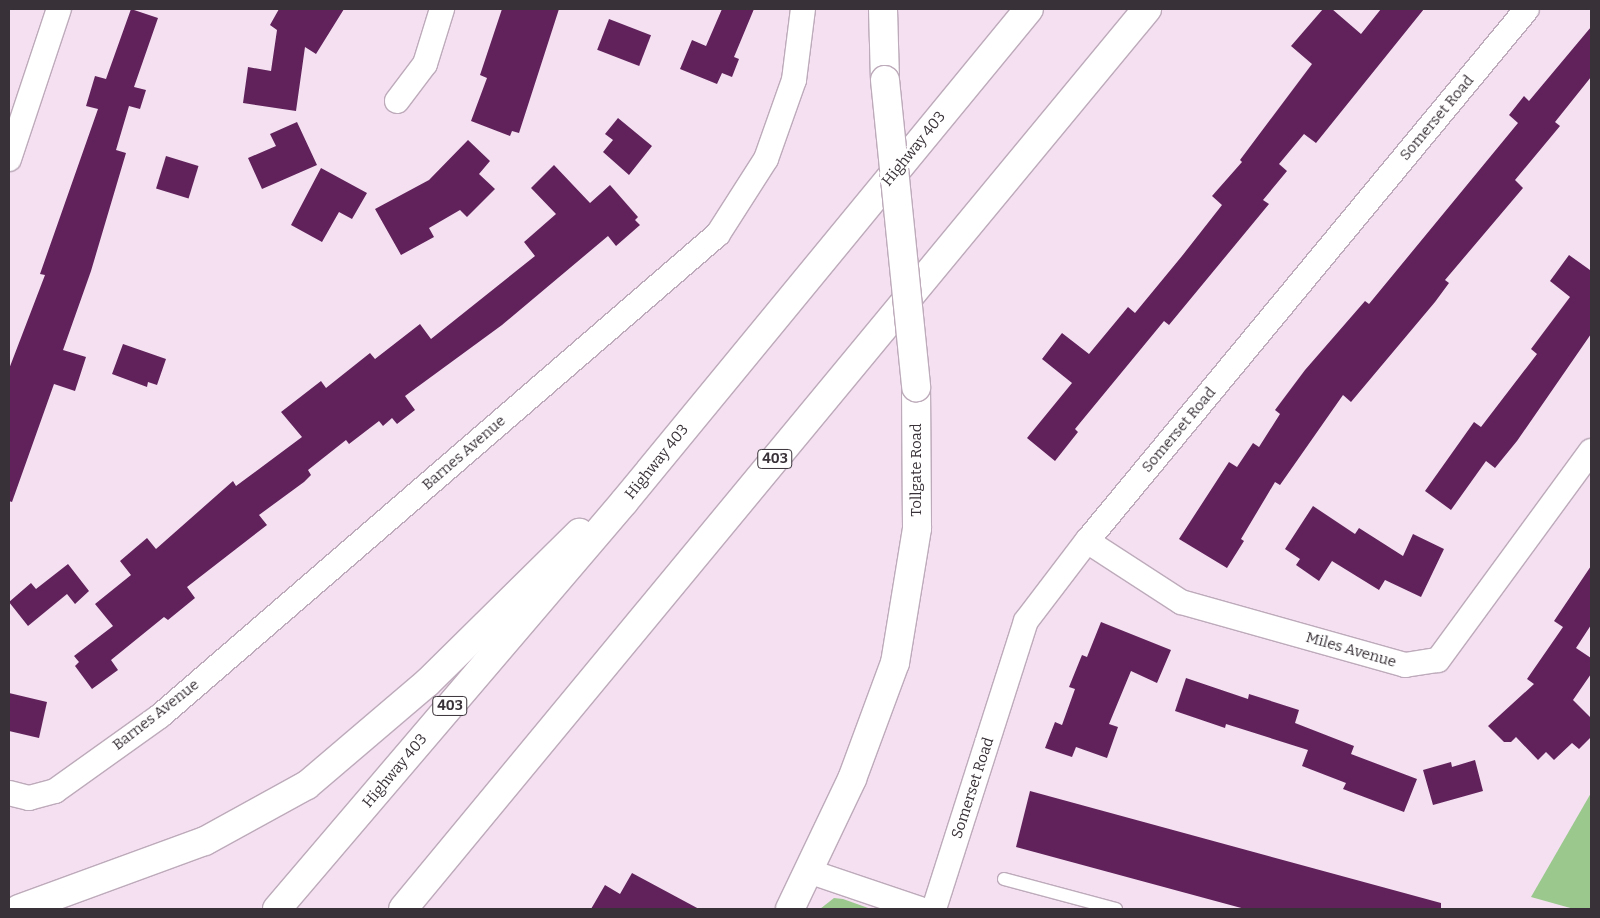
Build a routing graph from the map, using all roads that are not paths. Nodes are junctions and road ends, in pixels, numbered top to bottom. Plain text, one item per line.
1 (59, 9) edge
2 (442, 9) edge
3 (803, 9) edge
4 (883, 9) edge
5 (1029, 9) edge
6 (1147, 9) edge
7 (1528, 9) edge
8 (397, 102) dead end
9 (9, 159) edge
10 (1591, 451) edge
11 (624, 502) junction
12 (1087, 541) junction
13 (9, 793) edge
14 (808, 871) junction
15 (1004, 879) dead end
16 (19, 909) edge
17 (277, 909) edge
18 (403, 909) edge
19 (790, 909) edge
20 (920, 909) edge
21 (934, 909) edge
22 (1116, 909) edge

1 - 9 street
2 - 8 street
3 - 13 street, Barnes Avenue
4 - 14 main road, Tollgate Road, bridge
5 - 11 main road, Highway 403 / 403
6 - 18 main road, 403
7 - 12 street, Somerset Road
10 - 12 street, Miles Avenue
11 - 16 main road
11 - 17 main road, Highway 403 / 403
12 - 21 street, Somerset Road
14 - 19 main road, Tollgate Road
14 - 20 street
15 - 22 lane

